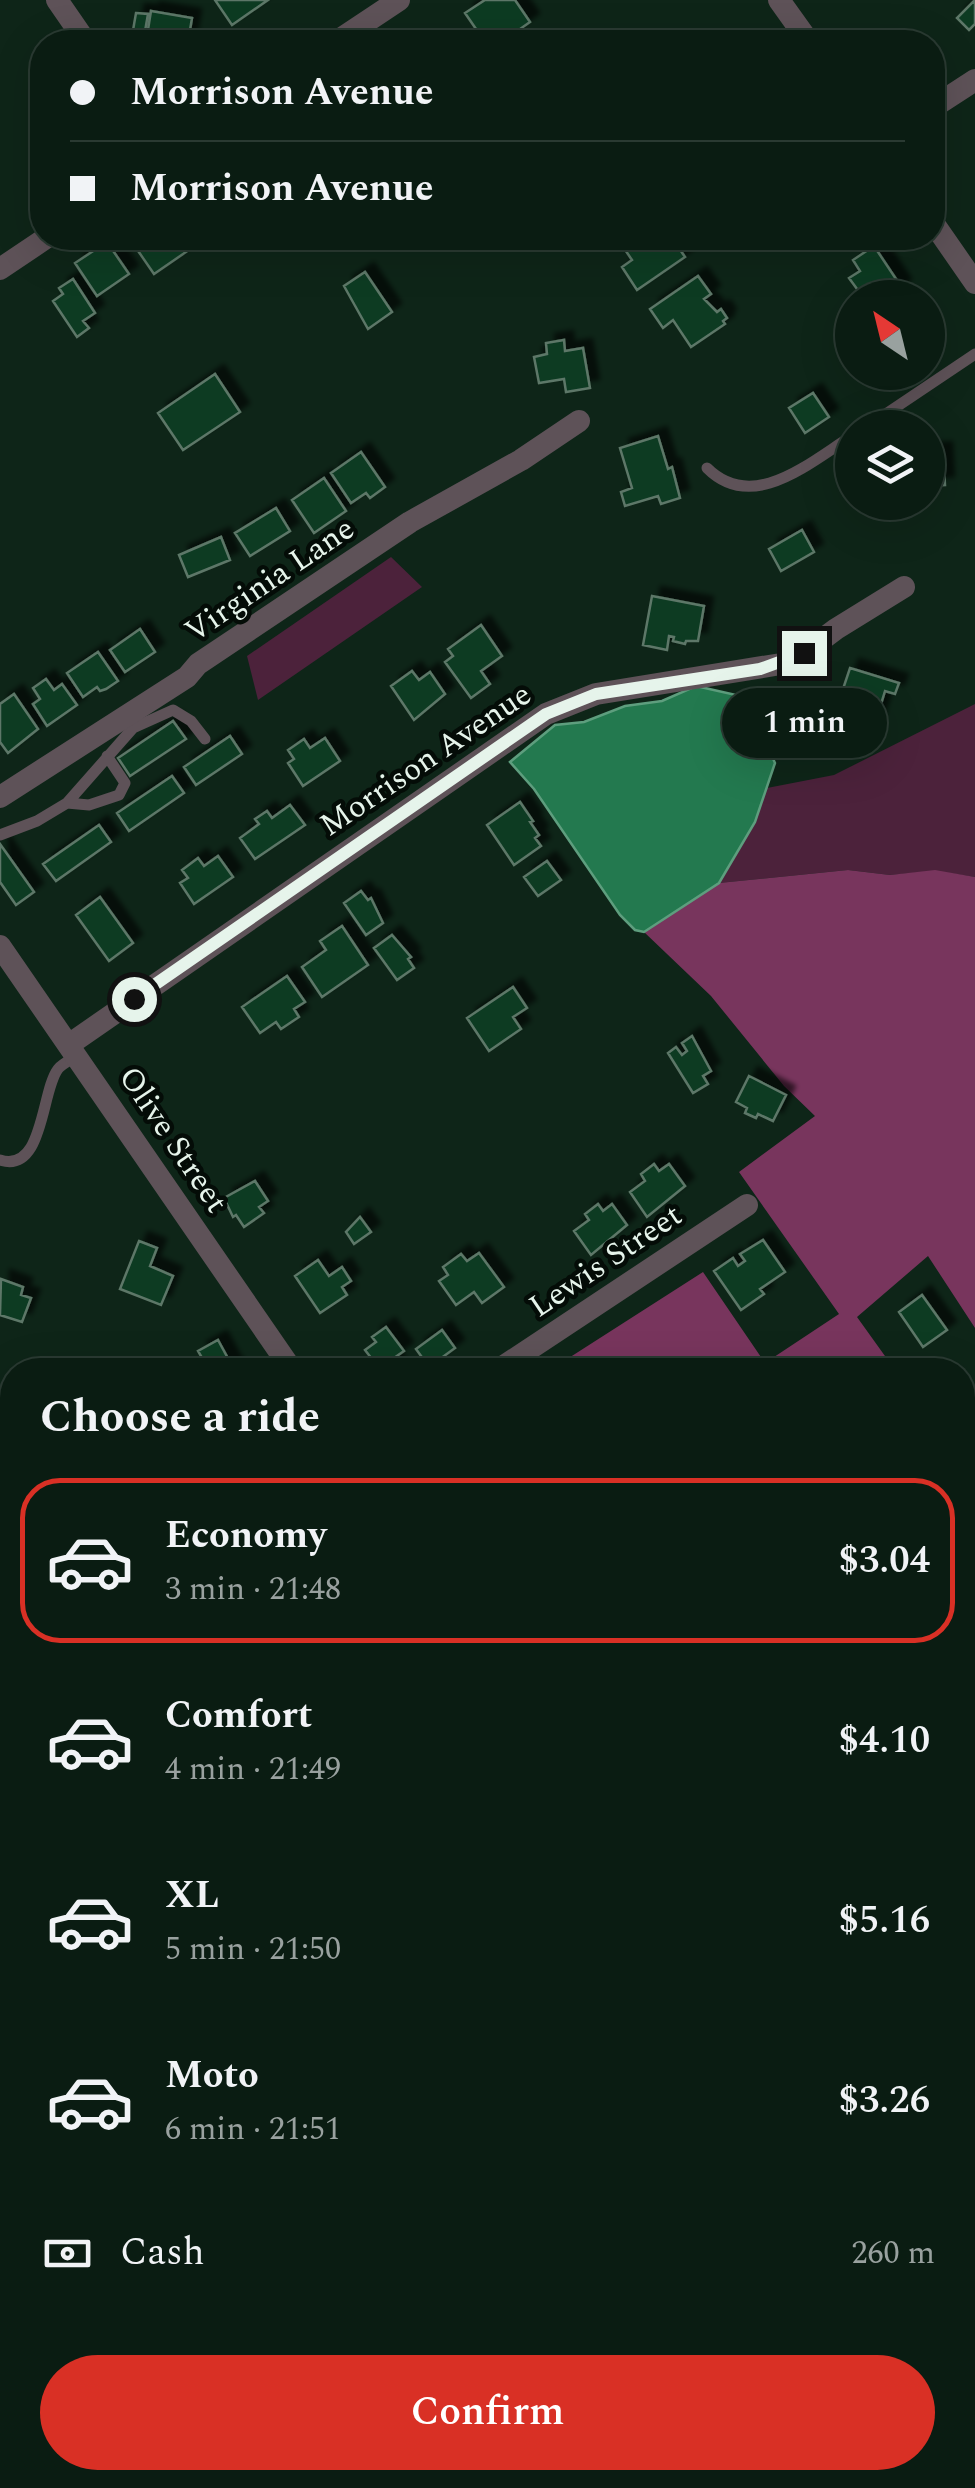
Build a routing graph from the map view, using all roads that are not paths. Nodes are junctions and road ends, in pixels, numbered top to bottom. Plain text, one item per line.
1 (57, 0) edge
2 (399, 0) edge
3 (779, 0) edge
4 (78, 30) edge
5 (354, 30) edge
6 (800, 30) edge
7 (975, 80) edge
8 (945, 100) edge
9 (945, 240) edge
10 (30, 249) edge
11 (0, 269) edge
12 (975, 283) edge
13 (975, 354) edge
14 (892, 410) edge
15 (579, 421) dead end
16 (835, 446) edge
17 (708, 468) dead end
18 (904, 587) dead end
19 (204, 740) dead end
20 (107, 756) junction
21 (0, 797) edge
22 (67, 803) junction
23 (0, 835) edge
24 (0, 946) edge
25 (74, 1049) junction
26 (0, 1160) edge
27 (747, 1204) dead end
28 (284, 1358) edge
29 (516, 1358) edge

1 - 4 street
2 - 5 street
3 - 6 street
7 - 8 street
9 - 12 street
10 - 11 street
13 - 14 lane
15 - 21 street, Virginia Lane
16 - 17 lane
18 - 25 street, Morrison Avenue
19 - 20 lane
20 - 22 lane
20 - 22 lane
22 - 23 lane
24 - 25 street, Olive Street
25 - 26 lane
25 - 28 street, Olive Street
27 - 29 street, Lewis Street

